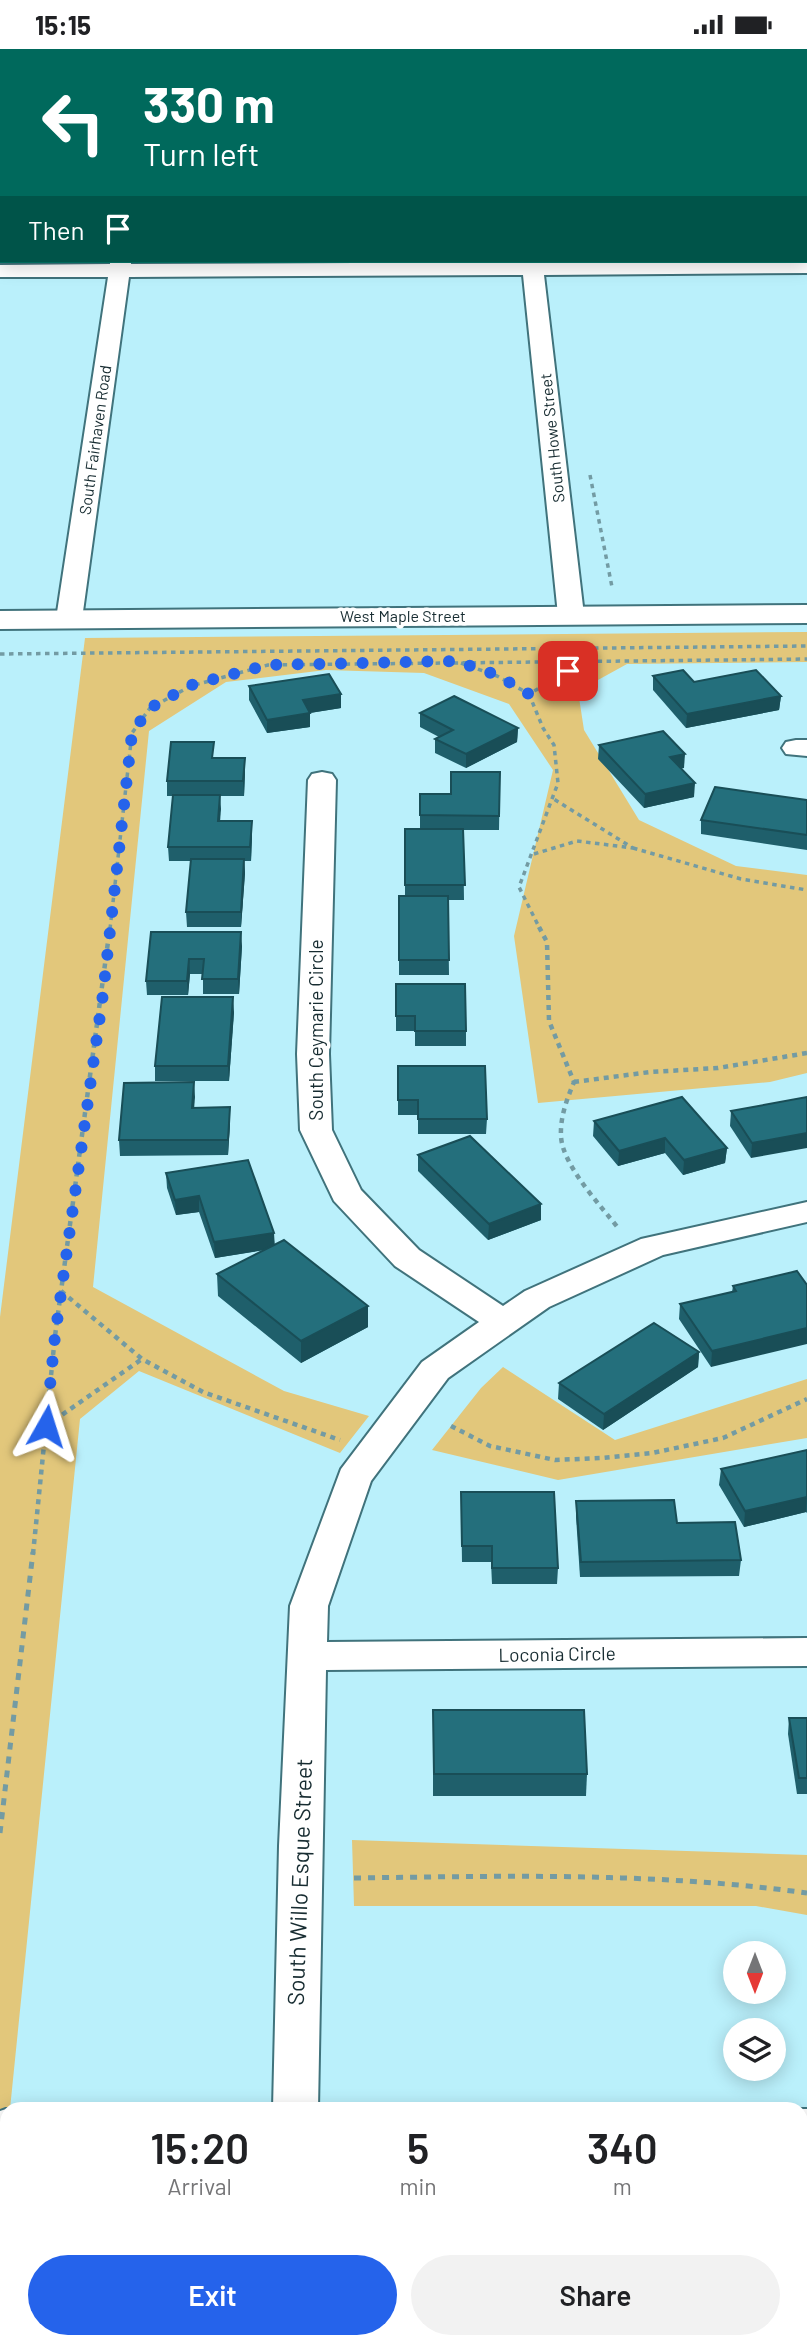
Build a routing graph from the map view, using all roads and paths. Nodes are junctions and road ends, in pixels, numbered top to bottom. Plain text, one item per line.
1 (120, 265) edge
2 (533, 265) edge
3 (807, 267) edge
4 (0, 271) edge
5 (589, 472) dead end
6 (614, 598) dead end
7 (807, 614) edge
8 (571, 615) junction
9 (69, 619) junction
10 (0, 620) edge
11 (807, 646) edge
12 (0, 654) edge
13 (807, 659) edge
14 (588, 660) junction
15 (456, 661) junction
16 (529, 694) junction
17 (322, 781) dead end
18 (552, 798) junction
19 (633, 848) junction
20 (533, 854) junction
21 (807, 890) edge
22 (807, 1053) edge
23 (574, 1083) junction
24 (807, 1212) edge
25 (620, 1231) dead end
26 (61, 1291) junction
27 (503, 1322) junction
28 (142, 1359) junction
29 (807, 1399) edge
30 (46, 1426) junction
31 (451, 1426) dead end
32 (341, 1440) dead end
33 (807, 1652) edge
34 (307, 1656) junction
35 (0, 1833) edge
36 (354, 1878) dead end
37 (807, 1893) edge
38 (295, 2102) edge

1 - 2 street
1 - 4 street
1 - 9 street, South Fairhaven Road
2 - 3 street
2 - 8 street, South Howe Street
5 - 6 path
7 - 8 main road, West Maple Street
8 - 9 main road, West Maple Street
9 - 10 main road, West Maple Street
11 - 12 path
13 - 14 path
14 - 15 path
14 - 16 path
15 - 16 path
15 - 26 path
16 - 18 path
17 - 27 street, South Ceymarie Circle
18 - 19 path
18 - 20 path
19 - 20 path
19 - 21 path
20 - 23 path
22 - 23 path
23 - 25 path
24 - 27 street, South Willo Esque Street
26 - 28 path
26 - 30 path
27 - 34 street, South Willo Esque Street
28 - 30 path
28 - 32 path
29 - 31 path
30 - 35 path
33 - 34 street, Loconia Circle
34 - 38 street, South Willo Esque Street
36 - 37 path

